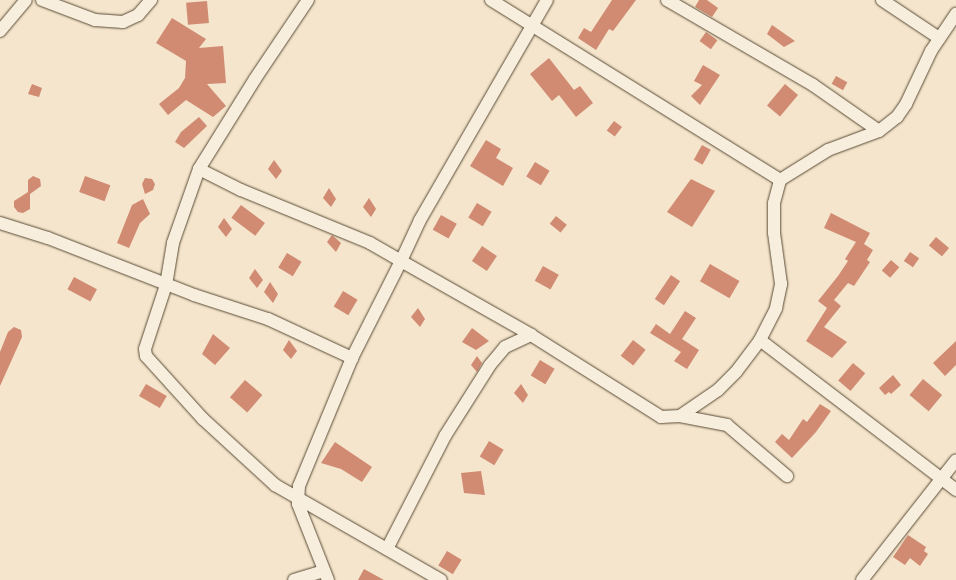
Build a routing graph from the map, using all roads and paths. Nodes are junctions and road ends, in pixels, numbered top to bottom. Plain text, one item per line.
1 (26, 0) edge
2 (42, 0) edge
3 (151, 0) edge
4 (308, 0) edge
5 (491, 0) edge
6 (547, 0) edge
7 (667, 0) edge
8 (882, 0) edge
9 (895, 0) edge
10 (901, 11) junction
11 (956, 14) edge
12 (533, 24) junction
13 (0, 31) edge
14 (939, 38) junction
15 (879, 132) junction
16 (199, 169) junction
17 (780, 180) junction
18 (0, 223) edge
19 (401, 261) junction
20 (166, 285) junction
21 (531, 335) junction
22 (760, 340) junction
23 (352, 358) junction
24 (680, 416) junction
25 (956, 460) edge
26 (787, 476) dead end
27 (941, 479) junction
28 (956, 490) edge
29 (298, 498) junction
30 (387, 549) junction
31 (326, 575) edge
32 (294, 580) edge
33 (441, 580) edge
34 (862, 580) edge

1 - 13 street
2 - 3 street
4 - 16 street
5 - 12 street
6 - 12 street
7 - 15 street
8 - 10 street
9 - 10 street
10 - 14 street
11 - 14 street
12 - 17 street
12 - 19 street
14 - 15 street
15 - 17 street
16 - 19 street
16 - 20 street
17 - 22 street
18 - 20 street
19 - 21 street
19 - 23 street
20 - 23 street
20 - 29 street
21 - 24 street
21 - 30 street
22 - 24 street
22 - 27 street
23 - 29 street
24 - 26 street
25 - 27 street
27 - 28 street
27 - 34 street
29 - 30 street
29 - 31 street
30 - 33 street
31 - 32 street

